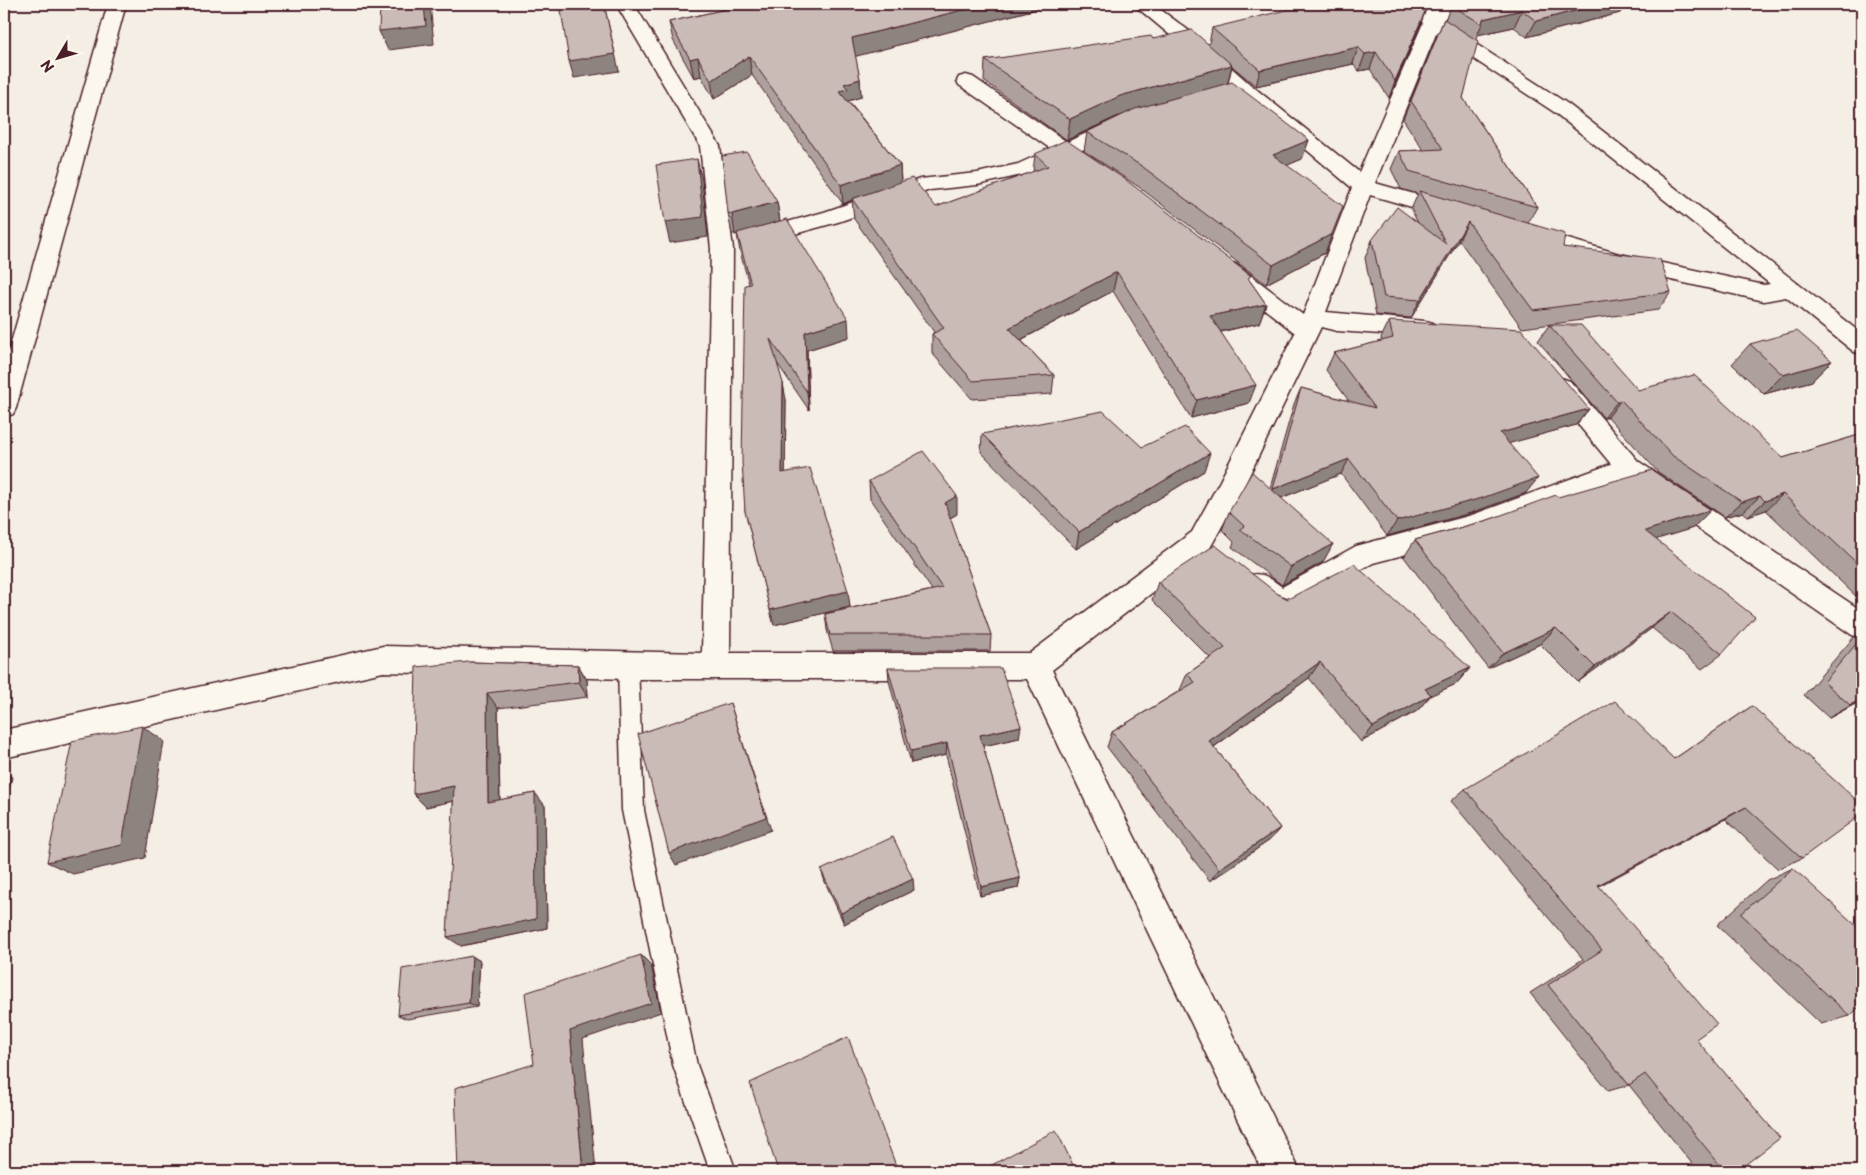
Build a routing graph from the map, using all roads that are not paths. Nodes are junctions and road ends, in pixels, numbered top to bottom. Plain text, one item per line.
1 (117, 4) edge
2 (625, 4) edge
3 (1142, 4) edge
4 (1416, 4) edge
5 (1446, 4) edge
6 (1432, 23) junction
7 (966, 81) dead end
8 (1133, 121) edge
9 (1064, 150) junction
10 (1090, 166) edge
11 (1363, 186) junction
12 (1466, 216) edge
13 (1512, 230) edge
14 (720, 248) junction
15 (1216, 259) edge
16 (1790, 289) junction
17 (1311, 324) junction
18 (1451, 331) edge
19 (1862, 346) edge
20 (1549, 373) edge
21 (4, 408) edge
22 (1629, 468) junction
23 (1201, 540) junction
24 (1862, 626) edge
25 (716, 664) junction
26 (628, 666) junction
27 (1035, 666) junction
28 (4, 744) edge
29 (723, 1171) edge
30 (1281, 1171) edge

1 - 21 street
2 - 14 street
3 - 11 street
4 - 6 street
5 - 6 street
6 - 11 street
6 - 16 street
7 - 9 street
8 - 9 street
9 - 10 street
9 - 14 street
11 - 12 street
11 - 17 street
13 - 16 street
14 - 25 street
15 - 17 street
16 - 19 street
17 - 18 street
17 - 23 street
20 - 22 street
22 - 23 street
22 - 24 street
23 - 27 street
25 - 26 street
25 - 27 street
26 - 28 street
26 - 29 lane
27 - 30 street

